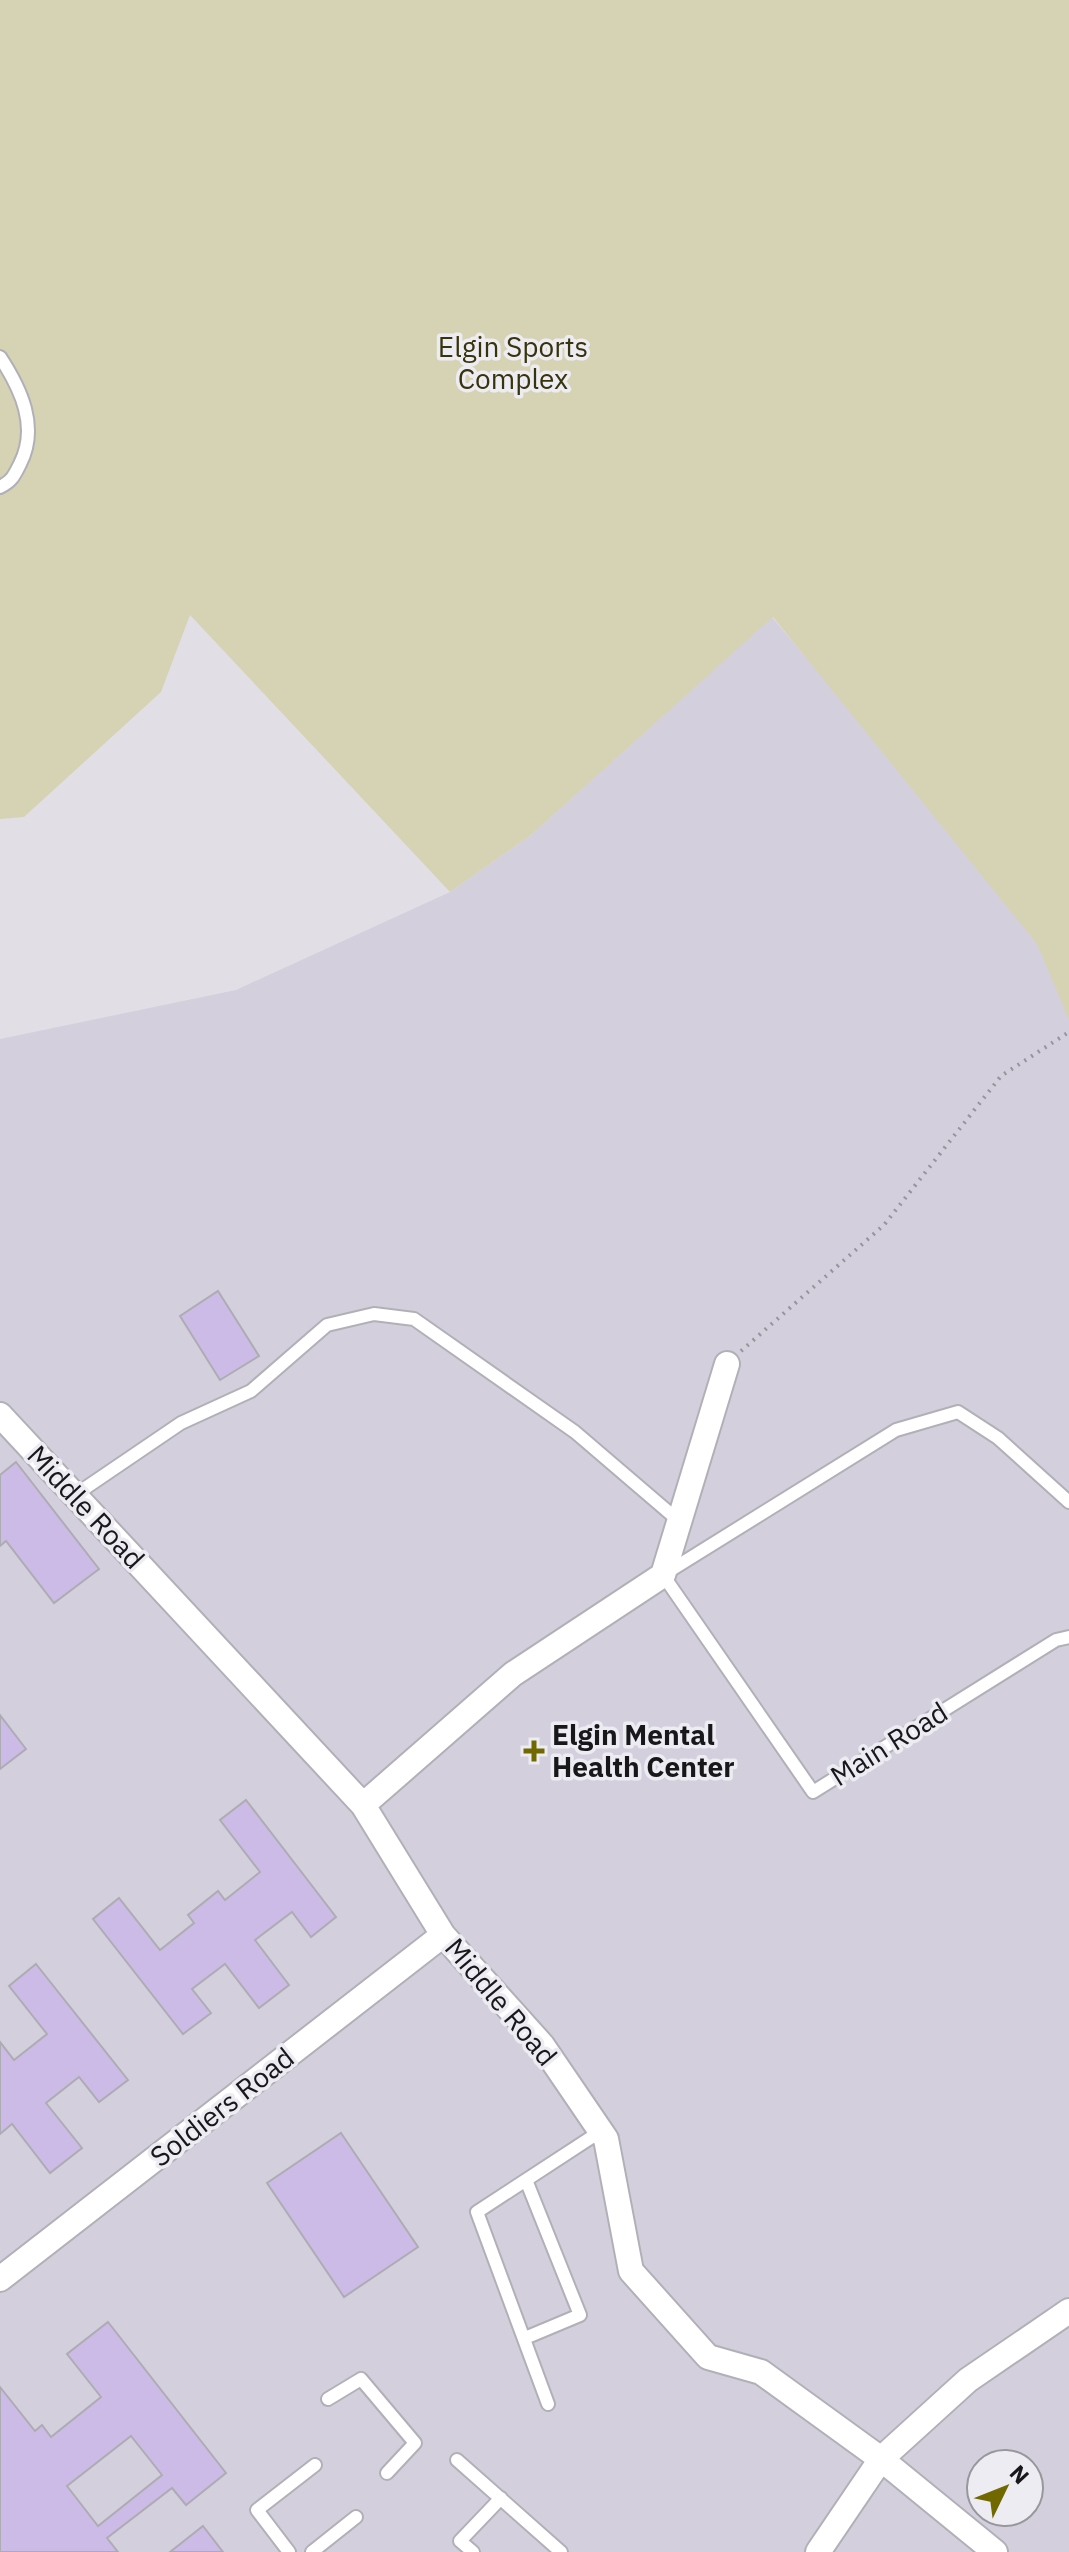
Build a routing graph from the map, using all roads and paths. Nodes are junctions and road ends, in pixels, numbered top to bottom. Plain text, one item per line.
1 (0, 357) edge
2 (0, 487) edge
3 (1069, 1032) edge
4 (727, 1364) joint
5 (0, 1415) edge
6 (75, 1495) junction
7 (1069, 1502) edge
8 (679, 1521) junction
9 (663, 1575) junction
10 (1069, 1637) edge
11 (363, 1805) junction
12 (443, 1935) junction
13 (601, 2131) junction
14 (526, 2180) junction
15 (0, 2279) edge
16 (1069, 2311) edge
17 (525, 2338) junction
18 (328, 2399) dead end
19 (548, 2404) dead end
20 (881, 2459) junction
21 (457, 2460) dead end
22 (315, 2465) dead end
23 (387, 2473) dead end
24 (501, 2498) junction
25 (356, 2517) dead end
26 (289, 2552) edge
27 (312, 2552) edge
28 (473, 2552) edge
29 (561, 2552) edge
30 (818, 2552) edge
31 (995, 2552) edge

1 - 2 lane
3 - 4 path
4 - 8 street
5 - 6 street, Middle Road
6 - 8 lane
6 - 11 street, Middle Road
7 - 9 lane
8 - 9 street
9 - 10 lane, Main Road
9 - 11 street
11 - 12 street, Middle Road
12 - 13 street, Middle Road
12 - 15 street, Soldiers Road
13 - 14 lane
13 - 20 street, Middle Road
14 - 17 lane
14 - 17 lane
16 - 20 street
17 - 19 lane
18 - 23 lane
20 - 30 street
20 - 31 street, Middle Road
21 - 24 lane
22 - 26 lane
24 - 28 lane
24 - 29 lane
25 - 27 lane

